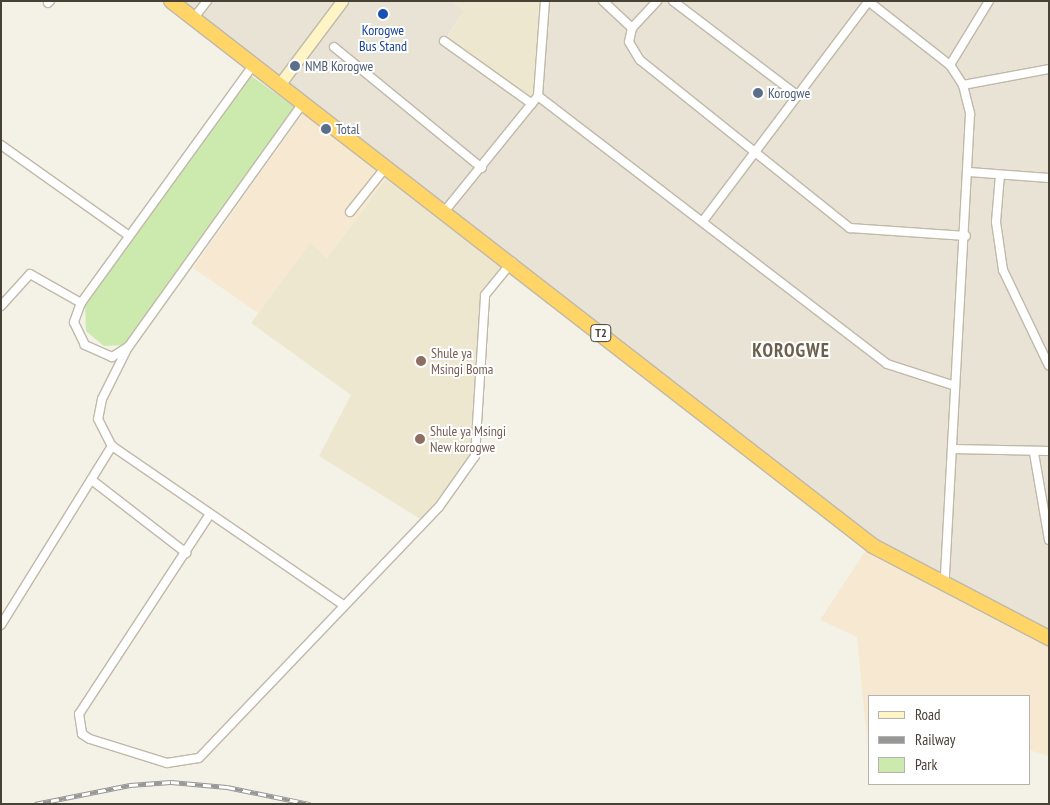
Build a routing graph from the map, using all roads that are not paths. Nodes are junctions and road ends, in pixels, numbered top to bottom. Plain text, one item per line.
1 (171, 1) edge
2 (207, 1) edge
3 (342, 1) edge
4 (545, 1) edge
5 (603, 1) edge
6 (657, 1) edge
7 (673, 1) edge
8 (868, 1) edge
9 (989, 1) edge
10 (193, 19) junction
11 (632, 28) junction
12 (444, 41) dead end
13 (334, 47) dead end
14 (950, 66) junction
15 (252, 67) junction
16 (1049, 69) edge
17 (963, 85) junction
18 (279, 86) junction
19 (538, 96) junction
20 (798, 96) junction
21 (304, 103) junction
22 (532, 104) junction
23 (1, 144) edge
24 (754, 153) junction
25 (385, 168) junction
26 (482, 168) junction
27 (969, 172) junction
28 (1000, 176) junction
29 (1049, 178) edge
30 (350, 212) dead end
31 (444, 212) junction
32 (703, 220) junction
33 (128, 235) junction
34 (966, 236) junction
35 (512, 262) junction
36 (81, 304) junction
37 (1, 306) edge
38 (128, 347) junction
39 (1049, 366) edge
40 (955, 386) junction
41 (112, 446) junction
42 (953, 449) junction
43 (1049, 451) edge
44 (1034, 453) junction
45 (93, 481) junction
46 (208, 517) junction
47 (1049, 540) edge
48 (186, 553) junction
49 (944, 583) junction
50 (342, 604) junction
51 (1, 625) edge
52 (1049, 638) edge

1 - 10 highway, T2
2 - 10 street
3 - 18 street
4 - 19 street
5 - 11 street
6 - 11 street
7 - 20 street
8 - 14 street
8 - 20 street
9 - 14 street
10 - 15 highway, T2
11 - 24 street
12 - 22 street
13 - 26 street
14 - 17 street
15 - 18 highway, T2
15 - 33 street
16 - 17 street
17 - 27 street
18 - 21 highway, T2
19 - 22 street
19 - 32 street
20 - 24 street
21 - 25 highway, T2
21 - 38 street
22 - 26 street
23 - 33 street
24 - 32 street
24 - 34 street
25 - 30 street
25 - 31 highway, T2
26 - 31 street
27 - 28 street
27 - 34 street
28 - 29 street
28 - 39 street
31 - 35 highway, T2
32 - 40 street
33 - 36 street
34 - 40 street
35 - 49 highway, T2
35 - 50 street
36 - 37 street
36 - 38 street
38 - 41 street
40 - 42 street
41 - 45 street
41 - 46 street
42 - 44 street
42 - 49 street
43 - 44 street
44 - 47 street
45 - 48 street
45 - 51 street
46 - 48 street
46 - 50 street
48 - 50 street
49 - 52 highway, T2

